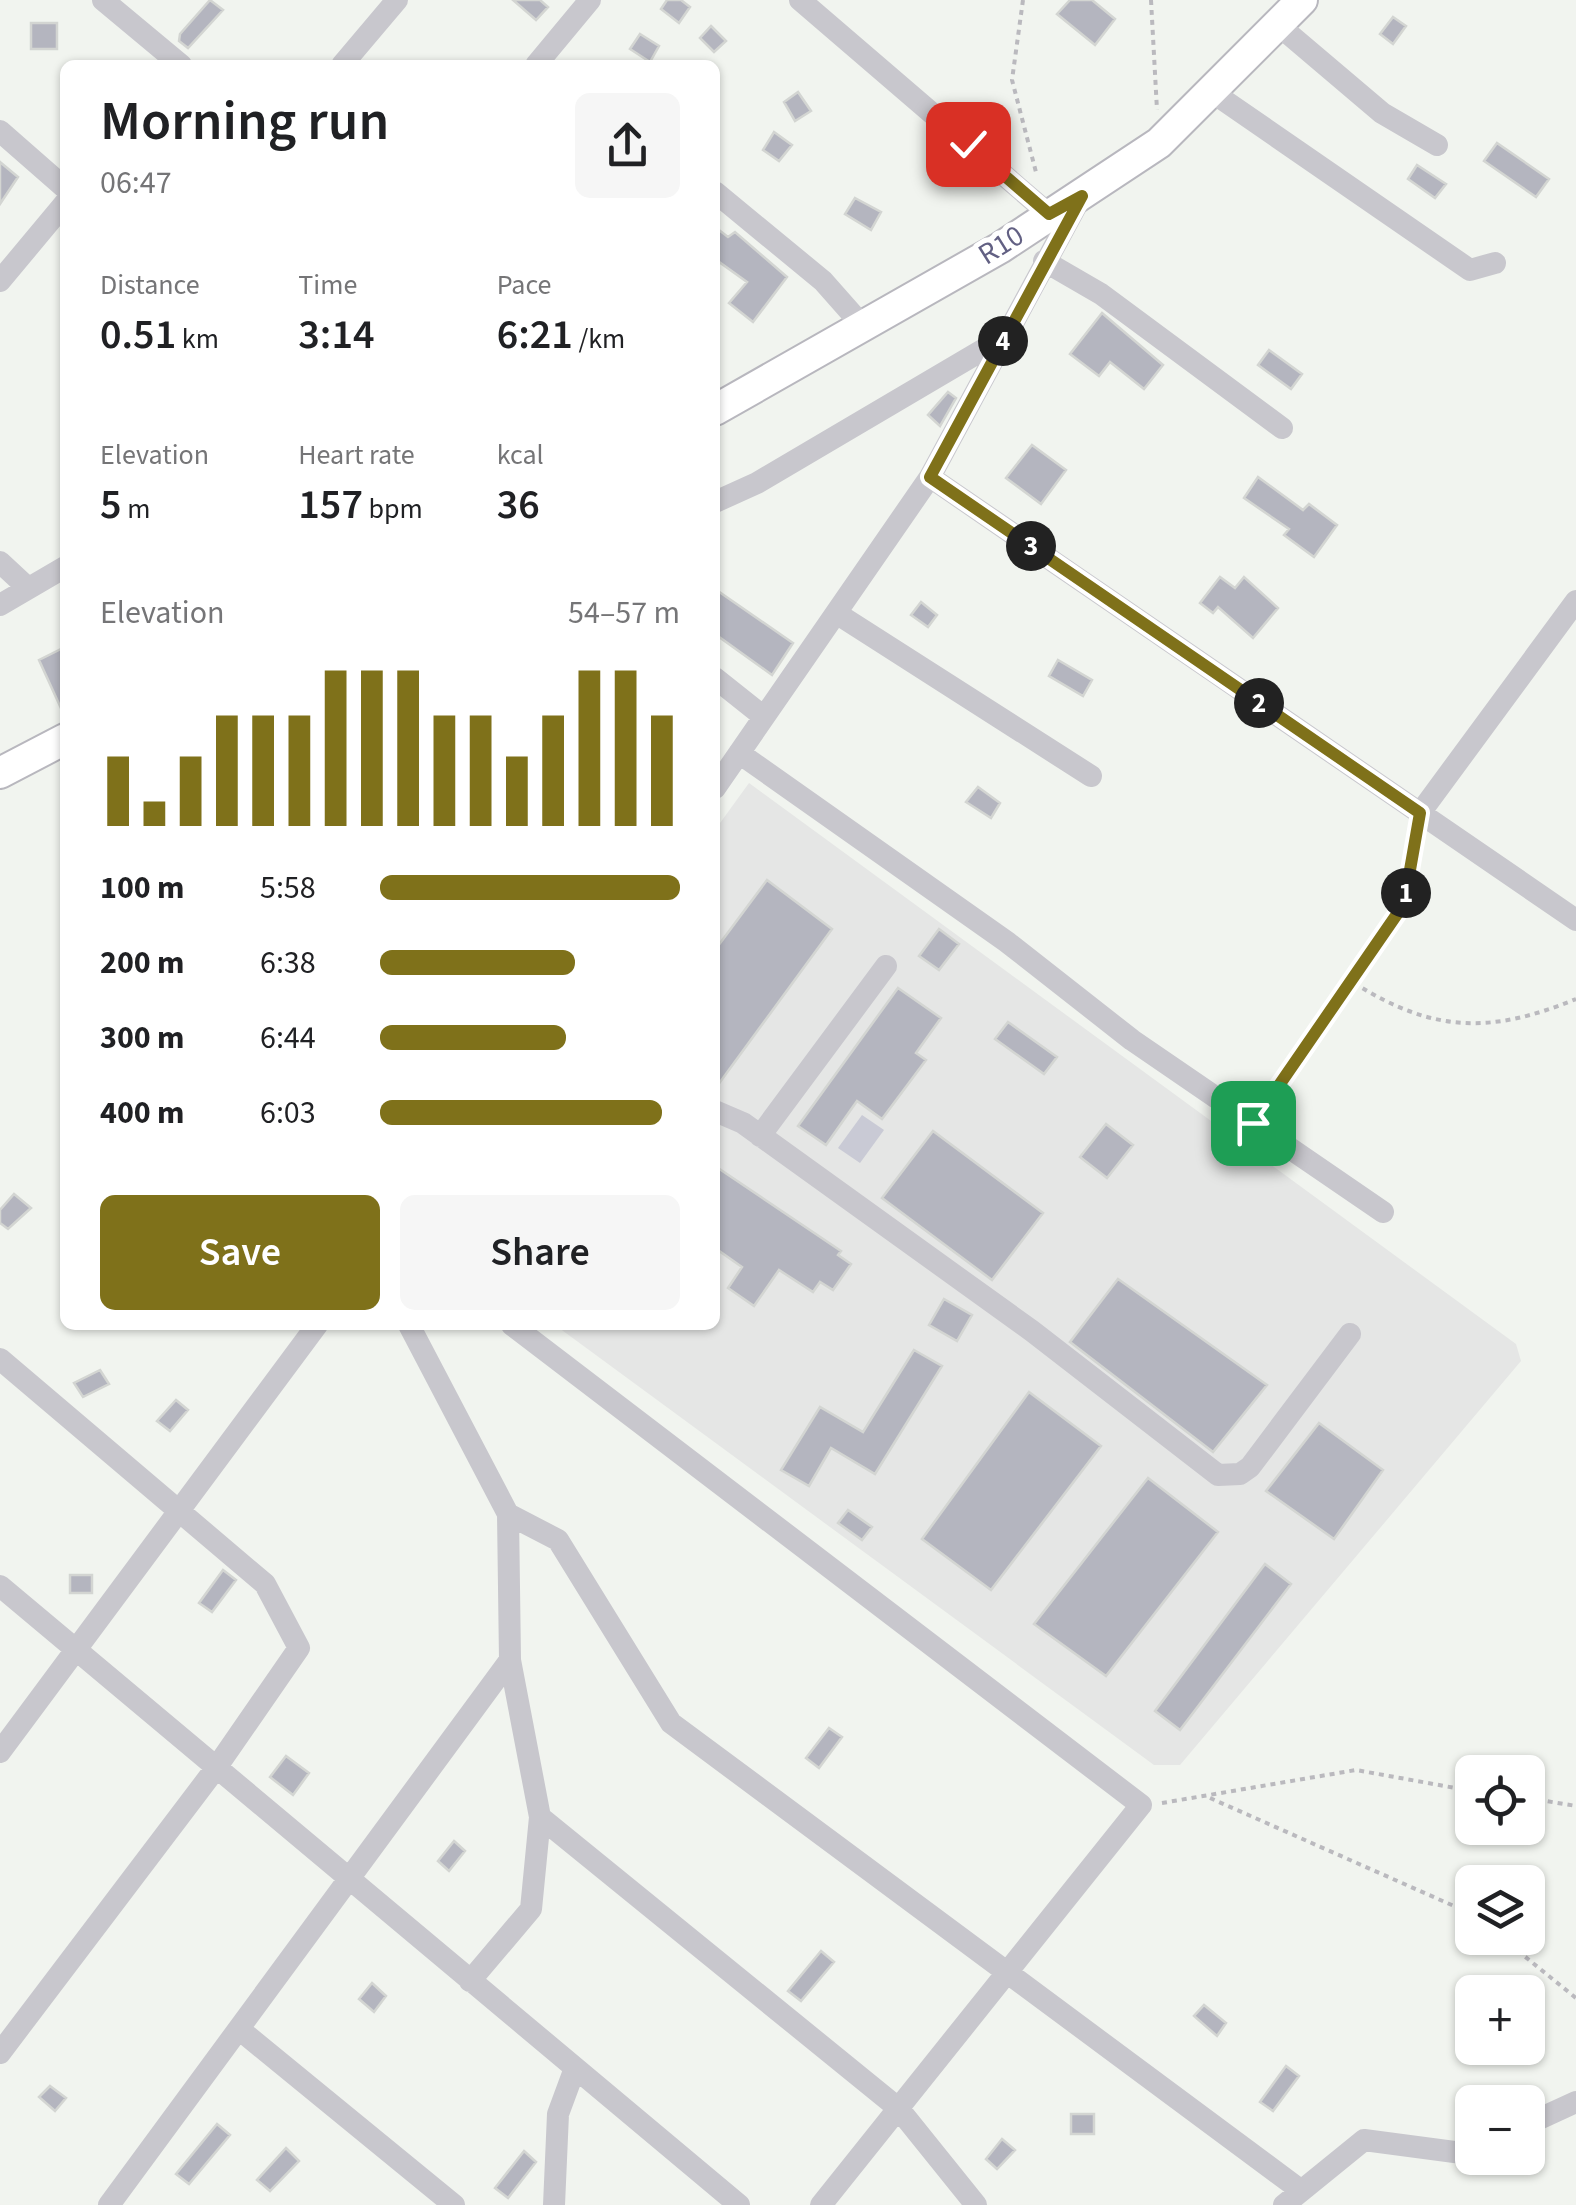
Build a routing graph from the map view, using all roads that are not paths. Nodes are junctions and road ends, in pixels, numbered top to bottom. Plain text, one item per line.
1 (103, 0) edge
2 (396, 0) edge
3 (590, 0) edge
4 (800, 0) edge
5 (1302, 0) edge
6 (1277, 24) junction
7 (175, 60) edge
8 (346, 60) edge
9 (548, 60) edge
10 (1210, 90) junction
11 (0, 131) edge
12 (1436, 145) dead end
13 (60, 184) edge
14 (720, 196) edge
15 (1082, 196) junction
16 (60, 209) edge
17 (1049, 214) junction
18 (1044, 261) junction
19 (1495, 263) dead end
20 (0, 281) edge
21 (861, 324) junction
22 (1006, 336) junction
23 (720, 400) edge
24 (1282, 428) dead end
25 (930, 477) junction
26 (720, 500) edge
27 (0, 562) edge
28 (60, 570) edge
29 (28, 588) junction
30 (1576, 600) edge
31 (0, 605) edge
32 (836, 613) junction
33 (720, 682) edge
34 (764, 717) junction
35 (60, 741) edge
36 (739, 753) junction
37 (3, 766) edge
38 (1090, 776) dead end
39 (720, 781) edge
40 (1420, 813) junction
41 (1576, 920) edge
42 (886, 966) dead end
43 (720, 1114) edge
44 (760, 1136) junction
45 (1382, 1212) dead end
46 (313, 1330) edge
47 (412, 1330) edge
48 (519, 1330) edge
49 (1350, 1334) dead end
50 (0, 1360) edge
51 (180, 1510) junction
52 (508, 1514) junction
53 (0, 1586) edge
54 (76, 1650) junction
55 (510, 1660) junction
56 (0, 1752) edge
57 (216, 1768) junction
58 (540, 1817) junction
59 (350, 1879) junction
60 (1005, 1975) junction
61 (470, 1981) junction
62 (239, 2029) junction
63 (0, 2053) edge
64 (575, 2068) junction
65 (1576, 2102) edge
66 (898, 2108) junction
67 (1545, 2116) edge
68 (1455, 2152) edge
69 (1292, 2197) edge
70 (109, 2205) edge
71 (454, 2205) edge
72 (554, 2205) edge
73 (738, 2205) edge
74 (821, 2205) edge
75 (976, 2205) edge

1 - 7 street
2 - 8 street
3 - 9 street
4 - 17 street
5 - 6 main road, R10
6 - 10 main road, R10
6 - 12 street
10 - 15 main road, R10
10 - 19 street
11 - 13 street
14 - 21 street
15 - 17 main road, R10
15 - 18 street
16 - 20 street
17 - 21 main road, R10
18 - 22 street
18 - 24 street
21 - 23 main road, R10
22 - 25 street
22 - 26 street
25 - 32 street
25 - 40 street
27 - 29 street
28 - 29 street
29 - 31 street
30 - 40 street
32 - 34 street
32 - 38 street
33 - 34 street
34 - 36 street
35 - 37 main road
36 - 39 street
36 - 45 street
40 - 41 street
42 - 44 street
43 - 44 street
44 - 49 street
46 - 51 street
47 - 52 street
48 - 60 street
50 - 51 street
51 - 54 street
51 - 57 street
52 - 55 street
52 - 60 street
53 - 54 street
54 - 56 street
54 - 57 street
55 - 58 street
55 - 59 street
57 - 59 street
57 - 63 street
58 - 61 street
58 - 66 street
59 - 61 street
59 - 62 street
60 - 66 street
60 - 69 street
61 - 64 street
62 - 70 street
62 - 71 street
64 - 72 street
64 - 73 street
65 - 67 street
66 - 74 street
66 - 75 street
68 - 69 street

